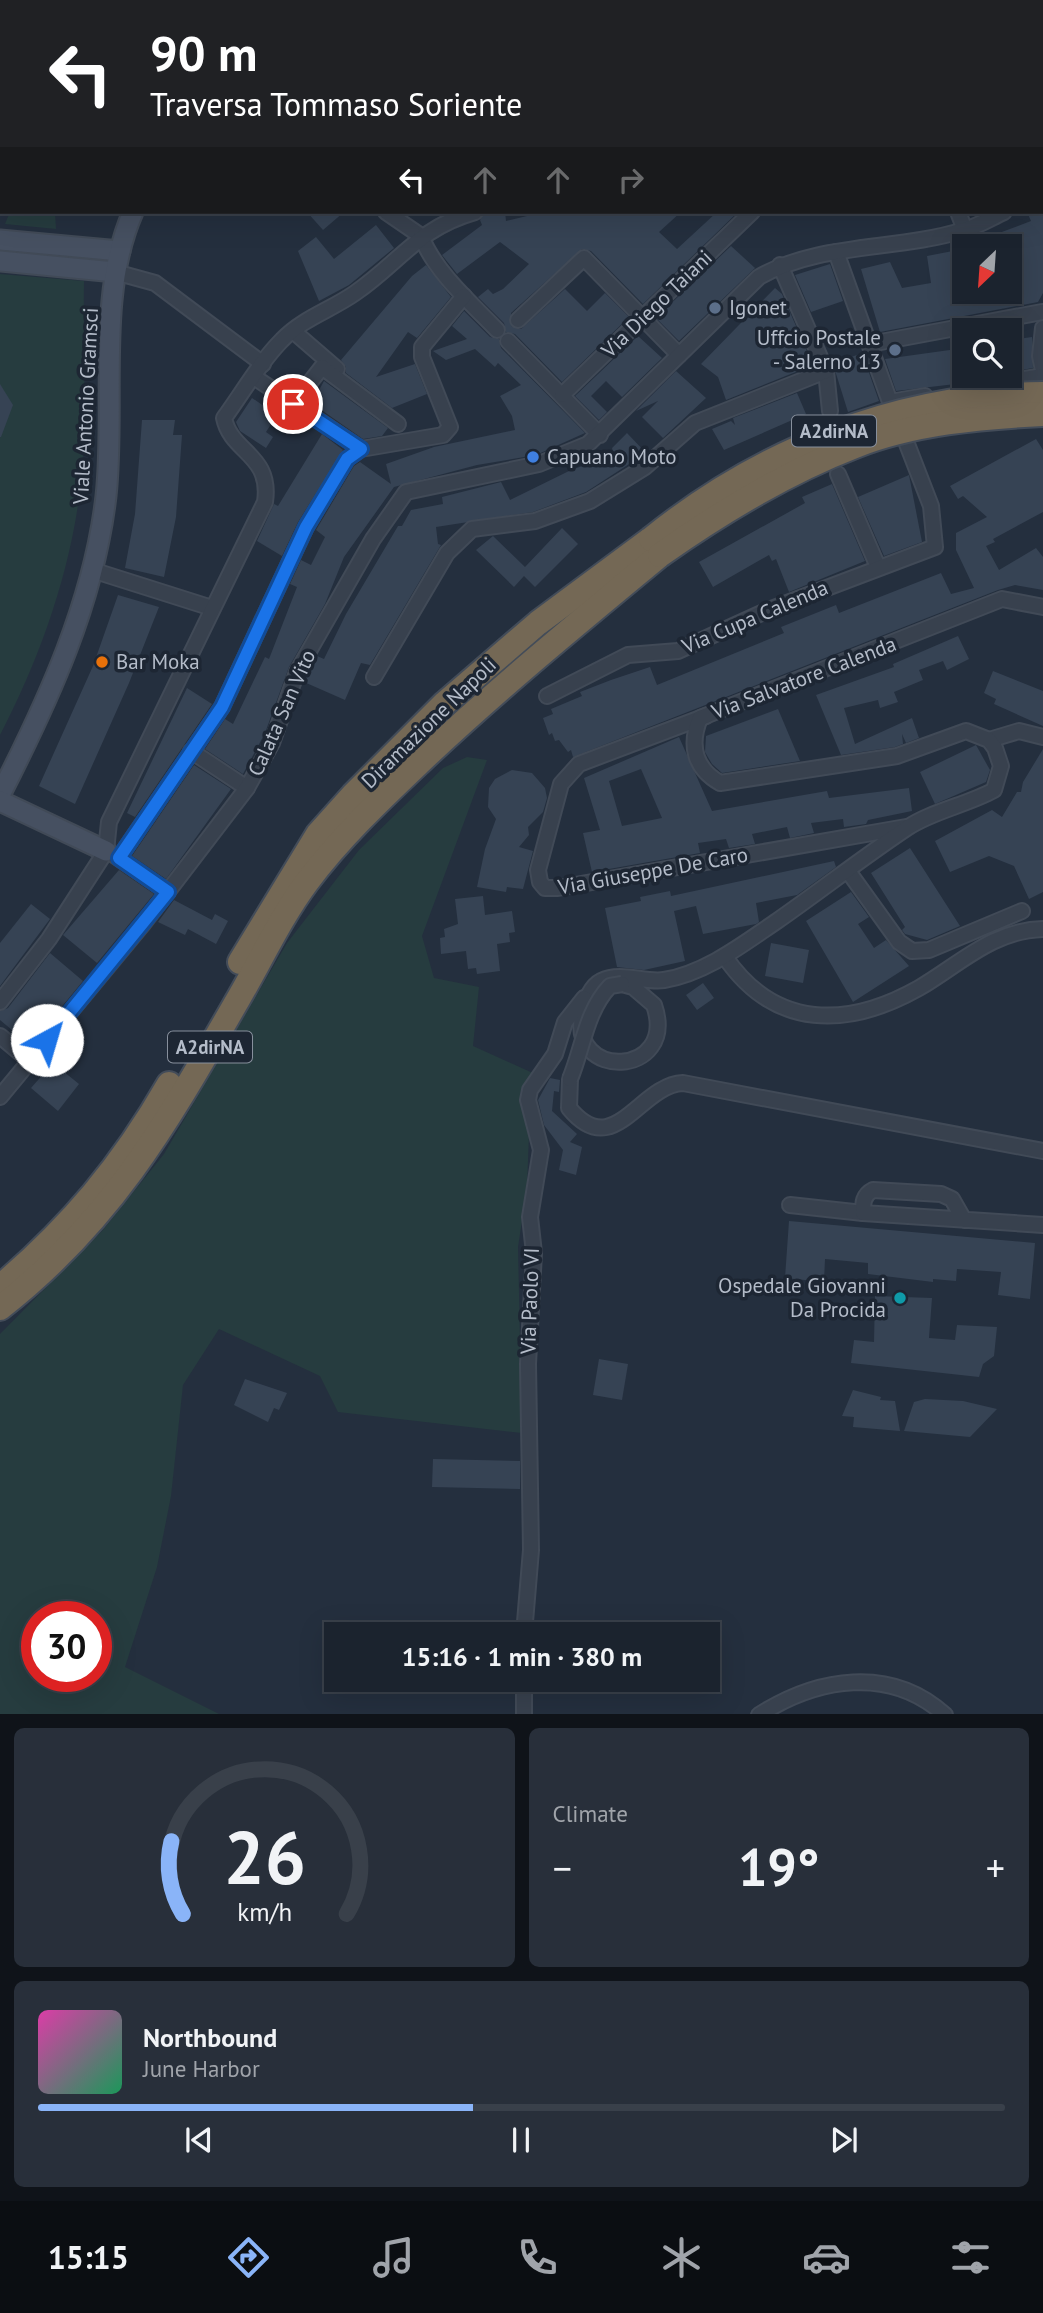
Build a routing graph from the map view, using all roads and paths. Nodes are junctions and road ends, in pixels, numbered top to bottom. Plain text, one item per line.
1 (132, 214) edge
2 (389, 214) edge
3 (463, 214) edge
4 (750, 214) edge
5 (959, 214) edge
6 (1000, 214) edge
7 (445, 217) edge
8 (965, 230) junction
9 (421, 236) junction
10 (0, 240) edge
11 (120, 251) junction
12 (836, 252) junction
13 (0, 261) edge
14 (780, 265) junction
15 (115, 272) junction
16 (464, 296) junction
17 (1043, 312) edge
18 (643, 318) junction
19 (518, 320) dead end
20 (1043, 320) edge
21 (1043, 328) edge
22 (498, 330) dead end
23 (293, 331) junction
24 (508, 341) dead end
25 (870, 344) junction
26 (679, 355) junction
27 (263, 364) junction
28 (1043, 370) edge
29 (826, 371) junction
30 (1043, 376) edge
31 (254, 377) junction
32 (1043, 394) edge
33 (562, 395) junction
34 (293, 404) junction
35 (830, 411) dead end
36 (1043, 414) edge
37 (600, 435) junction
38 (907, 444) dead end
39 (361, 449) junction
40 (838, 474) dead end
41 (655, 547) junction
42 (878, 567) junction
43 (92, 570) junction
44 (1043, 607) edge
45 (212, 608) junction
46 (374, 677) dead end
47 (547, 696) dead end
48 (710, 714) junction
49 (1043, 737) edge
50 (989, 740) junction
51 (191, 751) junction
52 (398, 768) junction
53 (247, 788) junction
54 (0, 795) edge
55 (0, 801) edge
56 (909, 826) junction
57 (113, 855) junction
58 (848, 871) junction
59 (168, 892) junction
60 (1022, 911) dead end
61 (1043, 929) edge
62 (725, 957) junction
63 (592, 989) junction
64 (0, 1002) edge
65 (0, 1036) edge
66 (30, 1061) junction
67 (0, 1097) edge
68 (1043, 1150) edge
69 (790, 1205) dead end
70 (863, 1213) junction
71 (964, 1220) junction
72 (1043, 1225) edge
73 (0, 1287) edge
74 (0, 1308) edge
75 (525, 1622) edge
76 (524, 1692) edge
77 (523, 1714) edge
78 (759, 1714) edge
79 (945, 1714) edge

1 - 11 main road, Viale Antonio Gramsci
2 - 9 street
3 - 7 street
4 - 18 street, Via Diego Taiani
5 - 8 street
6 - 8 street
7 - 9 street
8 - 12 street
9 - 16 street
9 - 23 street
10 - 11 main road
11 - 15 main road, Viale Antonio Gramsci
12 - 14 street
12 - 25 street
13 - 15 main road
14 - 26 street, Calata San Vito
14 - 29 street
15 - 27 street
15 - 43 main road, Viale Antonio Gramsci
16 - 22 street
16 - 39 street
17 - 20 street
17 - 25 street
18 - 19 street
18 - 26 street
18 - 33 street, Via Diego Taiani
21 - 28 street
23 - 27 street
23 - 34 street
24 - 33 street
25 - 30 street
26 - 37 street, Calata San Vito
27 - 31 street
29 - 35 street
29 - 46 street
31 - 34 street
31 - 45 street
32 - 41 highway, Diramazione Napoli / A2dirNA, bridge
33 - 37 street
34 - 39 street
36 - 41 highway, Diramazione Napoli / A2dirNA, bridge
37 - 53 street, Calata San Vito
38 - 42 street, Via Cupa Calenda
39 - 51 street
40 - 42 street
41 - 52 highway, Diramazione Napoli / A2dirNA
42 - 47 street, Via Cupa Calenda
43 - 45 street
43 - 54 main road, Viale Antonio Gramsci
44 - 48 street, Via Salvatore Calenda
45 - 57 street
48 - 50 street, Via Salvatore Calenda
48 - 56 street, Via Giuseppe De Caro
49 - 50 street, Via Salvatore Calenda
50 - 56 street
51 - 53 street
51 - 57 street
52 - 73 highway, Diramazione Napoli / A2dirNA
52 - 74 highway, Diramazione Napoli / A2dirNA
53 - 59 street, Calata San Vito
55 - 57 main road
56 - 58 street
57 - 59 street
57 - 64 street
58 - 60 street
58 - 62 street
59 - 66 street, Calata San Vito
61 - 62 street
62 - 63 street
63 - 68 street, bridge
63 - 75 street, Via Paolo VI
65 - 66 street
66 - 67 street, Calata San Vito
69 - 70 street
70 - 71 street
70 - 71 street
71 - 72 street
76 - 77 street
78 - 79 street

